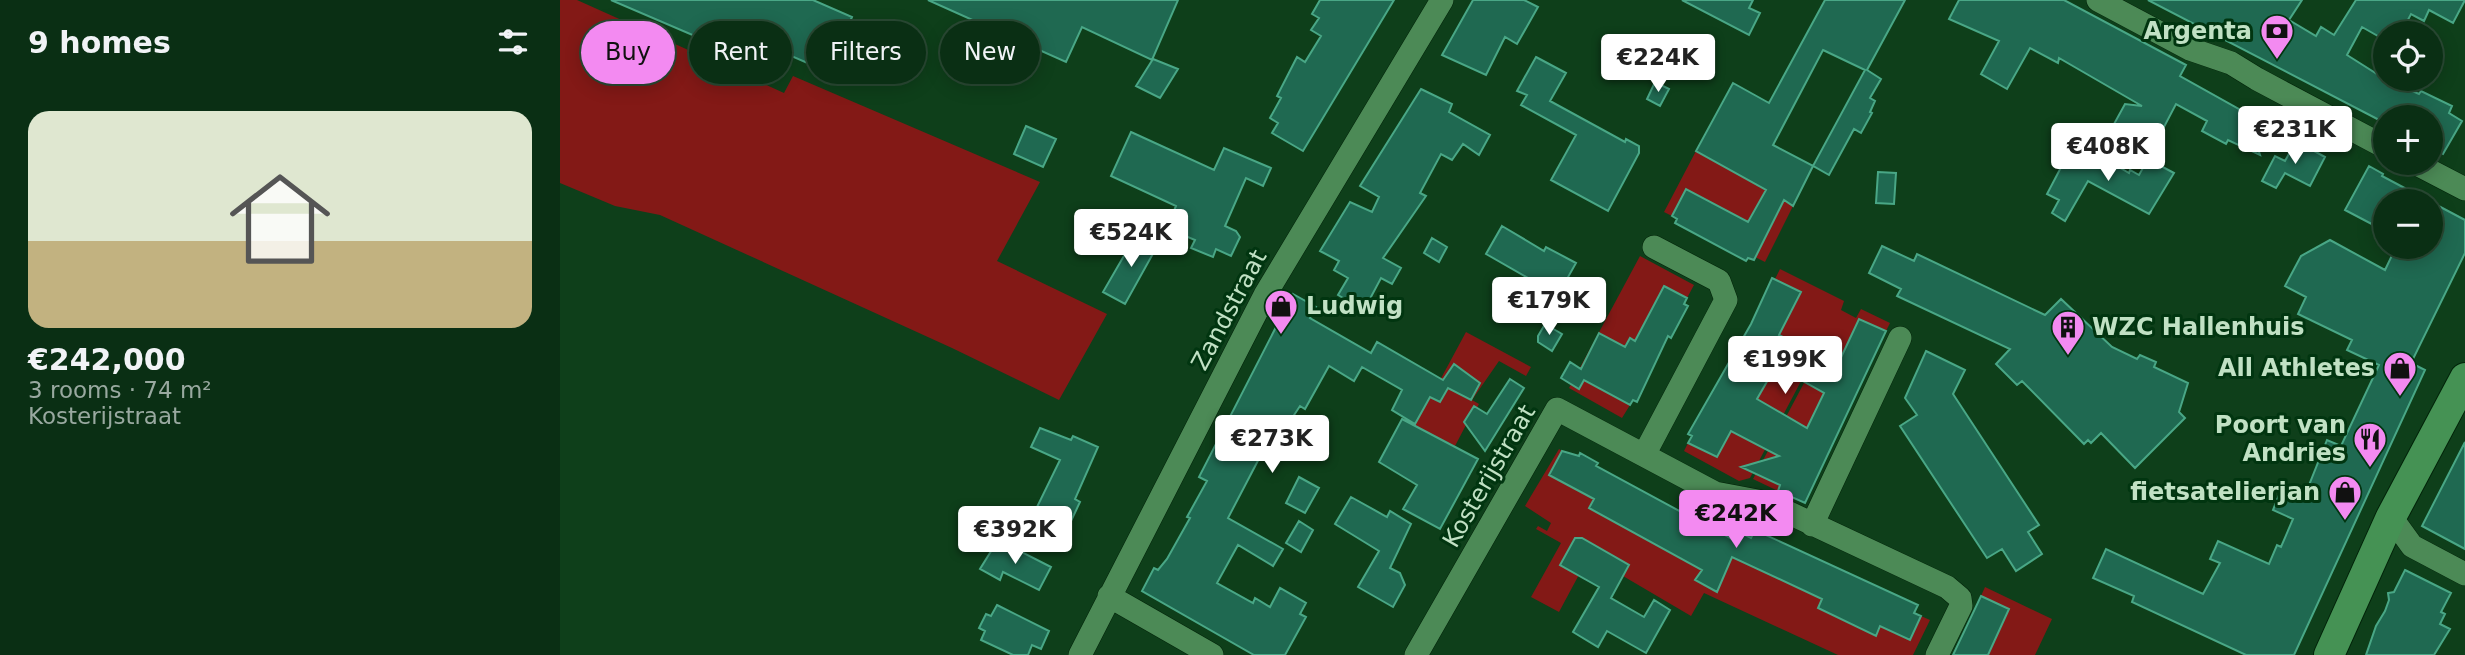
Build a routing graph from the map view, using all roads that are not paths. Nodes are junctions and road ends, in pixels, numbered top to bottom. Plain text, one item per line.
1 (1442, 0) edge
2 (2098, 0) edge
3 (2373, 141) edge
4 (2438, 175) edge
5 (2465, 189) edge
6 (1654, 247) dead end
7 (1900, 338) dead end
8 (2465, 378) edge
9 (1644, 455) junction
10 (2391, 517) junction
11 (1812, 525) junction
12 (2465, 574) edge
13 (1109, 596) junction
14 (1080, 655) edge
15 (1212, 655) edge
16 (1416, 655) edge
17 (1937, 655) edge
18 (2329, 655) edge

1 - 13 street, Zandstraat
2 - 3 street
4 - 5 street
6 - 9 street
7 - 11 street
8 - 10 main road
9 - 11 street, Kosterijstraat
9 - 16 street, Kosterijstraat
10 - 12 street
10 - 18 main road
11 - 17 street, Kosterijstraat
13 - 14 street, Zandstraat
13 - 15 street

